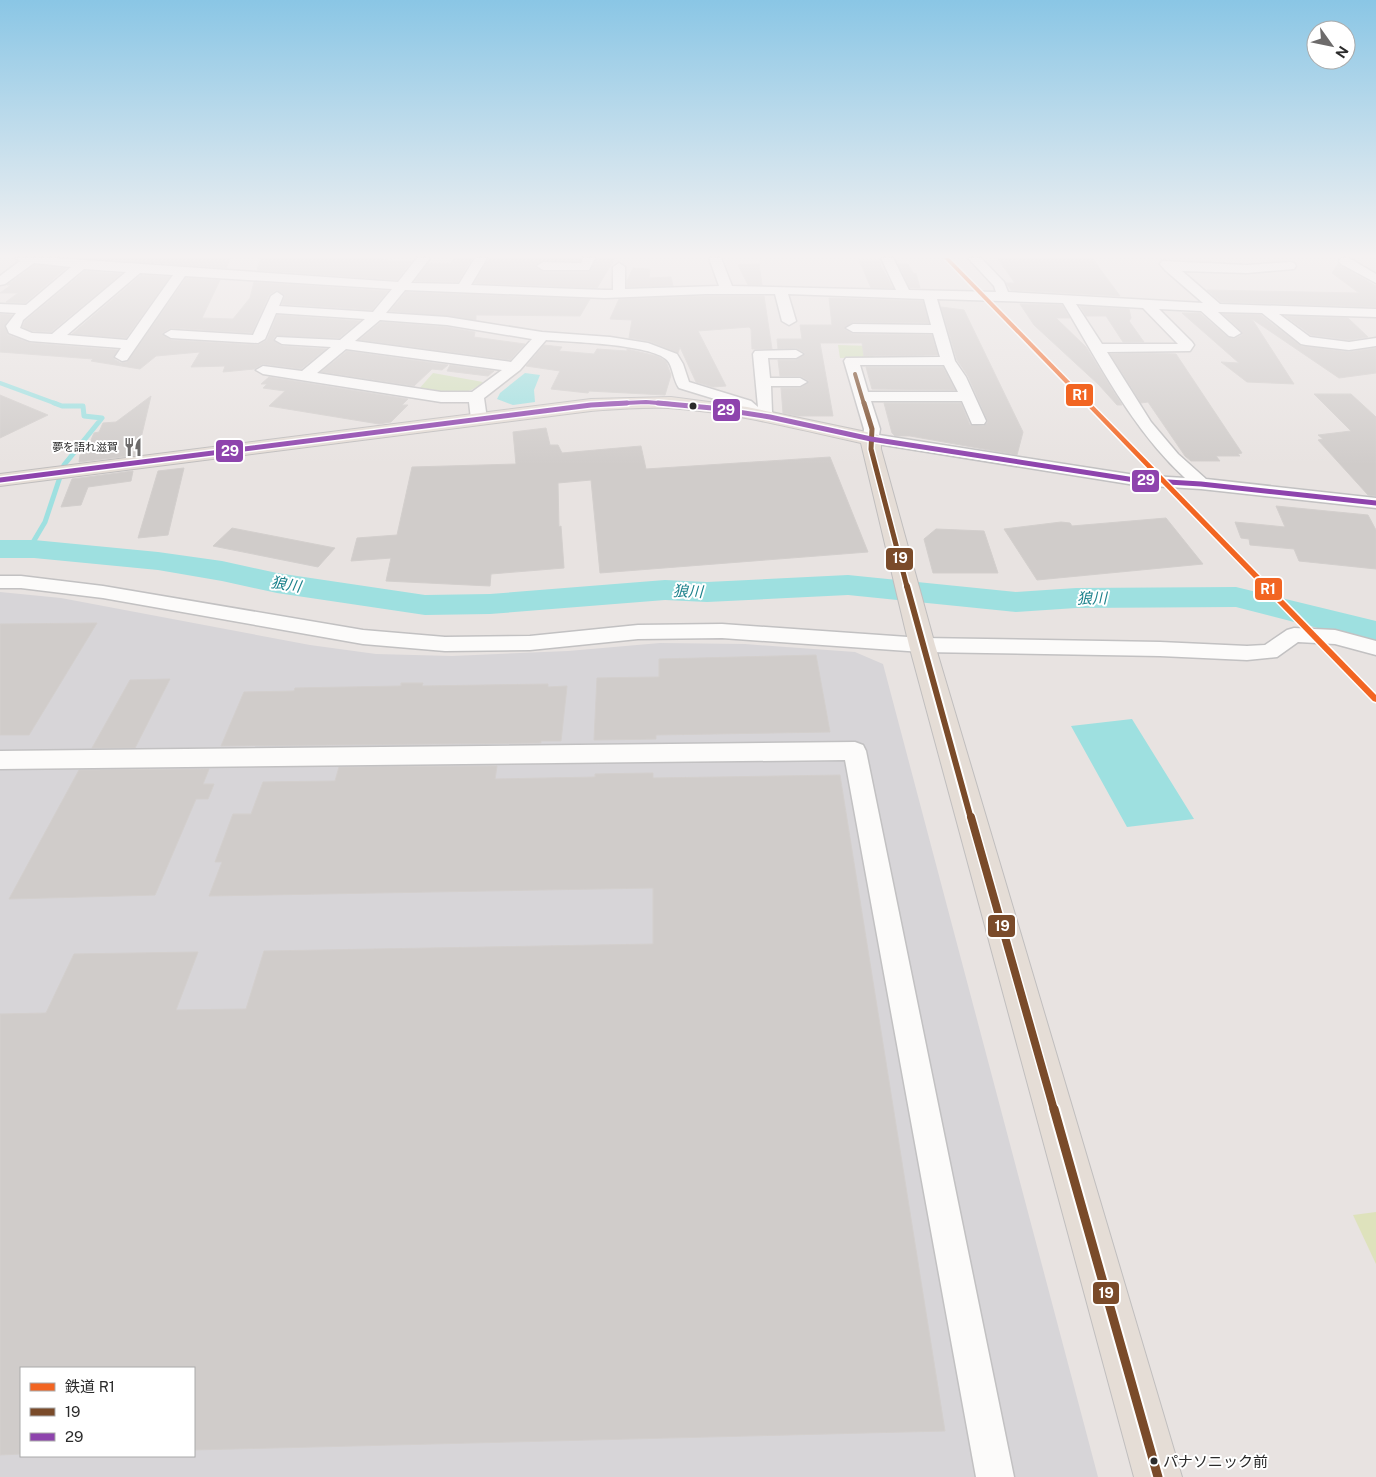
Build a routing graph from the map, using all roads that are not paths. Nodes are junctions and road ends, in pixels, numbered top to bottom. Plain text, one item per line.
1 (13, 327) edge
2 (70, 327) edge
3 (141, 327) edge
4 (264, 327) edge
5 (364, 327) edge
6 (485, 327) edge
7 (1083, 327) edge
8 (1170, 327) edge
9 (1228, 327) edge
10 (1290, 327) edge
11 (853, 328) dead end
12 (939, 329) joint
13 (1234, 333) dead end
14 (171, 334) dead end
15 (542, 336) junction
16 (56, 339) junction
17 (282, 340) dead end
18 (1376, 342) edge
19 (129, 344) junction
20 (343, 344) junction
21 (1096, 348) junction
22 (796, 354) dead end
23 (121, 358) dead end
24 (948, 361) junction
25 (515, 366) junction
26 (263, 370) dead end
27 (305, 376) junction
28 (763, 382) junction
29 (800, 382) dead end
30 (861, 396) junction
31 (476, 397) junction
32 (968, 397) junction
33 (767, 416) junction
34 (479, 419) junction
35 (978, 421) dead end
36 (871, 439) junction
37 (0, 480) edge
38 (1201, 484) junction
39 (1376, 503) edge
40 (0, 582) edge
41 (922, 645) junction
42 (1376, 648) edge
43 (0, 760) edge
44 (994, 1477) edge
45 (1158, 1477) edge

1 - 16 street
2 - 16 street
3 - 19 street
4 - 14 street
5 - 20 street
6 - 15 street
7 - 21 street
8 - 21 street
9 - 13 street
10 - 18 street
11 - 12 street
12 - 24 street
15 - 25 street
15 - 33 street
16 - 19 street
17 - 20 street
19 - 23 street
20 - 25 street
20 - 27 street
21 - 38 street
22 - 28 street
24 - 30 street
24 - 32 street
25 - 31 street
26 - 27 street
27 - 31 street
28 - 29 street
28 - 33 street
30 - 32 street
30 - 36 street
31 - 34 street
32 - 35 street
33 - 34 main road
33 - 36 main road
34 - 37 main road
36 - 38 street
36 - 41 main road
38 - 39 street
40 - 41 street
41 - 42 street
41 - 45 main road
43 - 44 street

